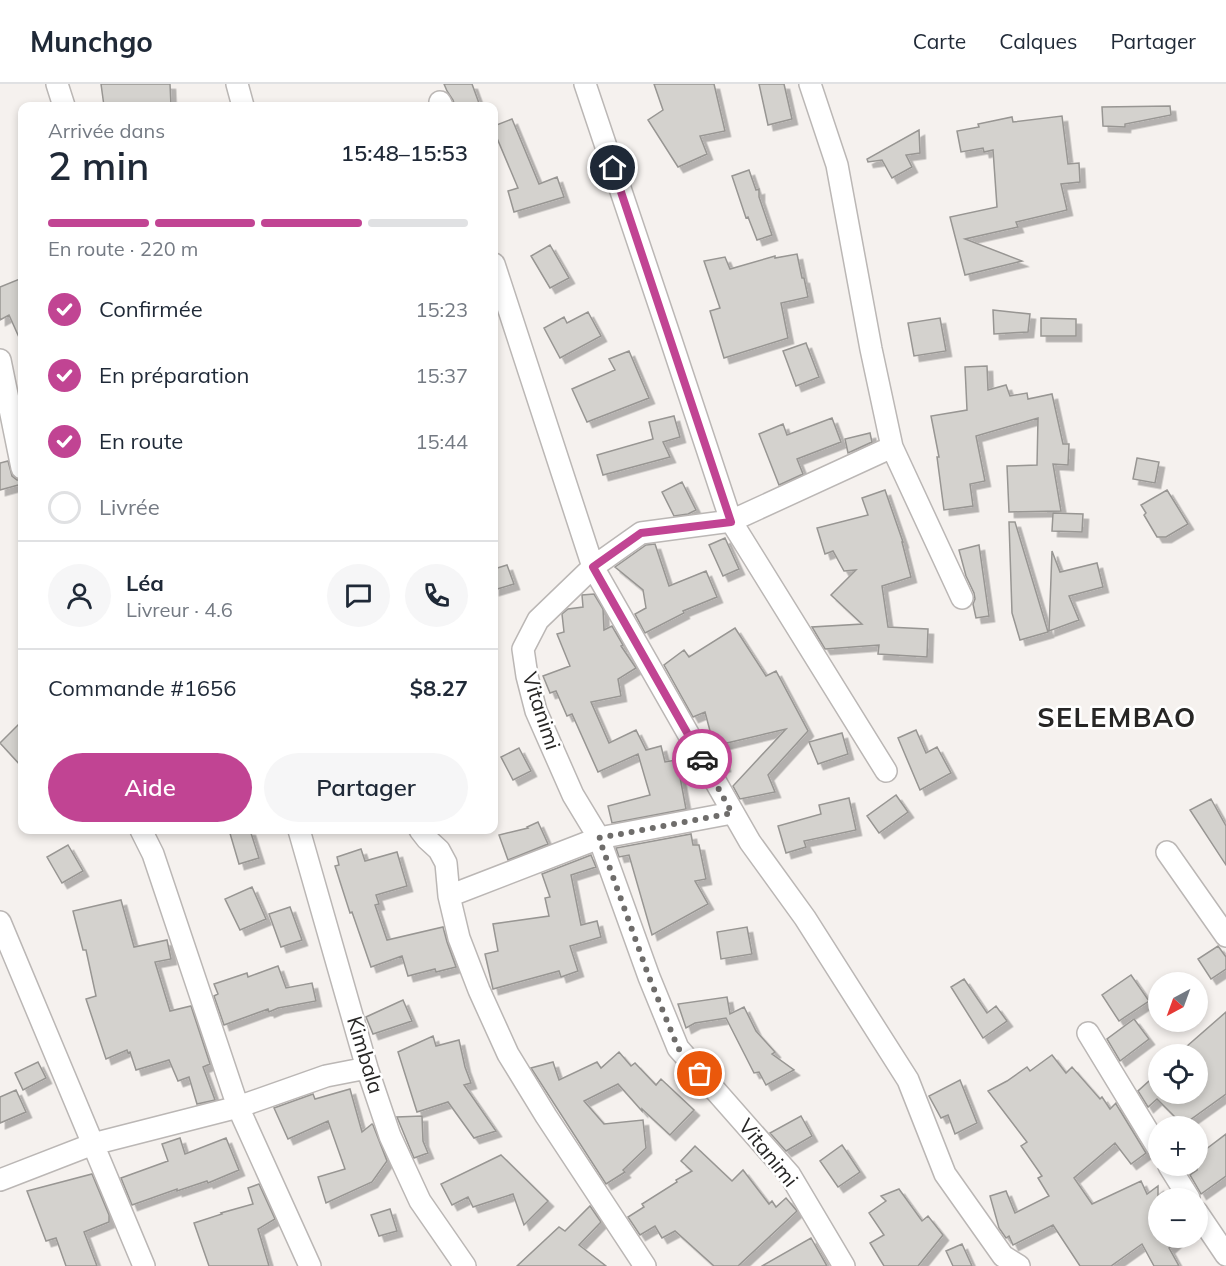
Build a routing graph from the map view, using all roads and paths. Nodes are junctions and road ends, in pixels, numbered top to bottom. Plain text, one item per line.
1 (57, 84) edge
2 (237, 84) edge
3 (585, 84) edge
4 (810, 84) edge
5 (62, 102) edge
6 (242, 102) edge
7 (498, 276) edge
8 (0, 360) edge
9 (892, 447) junction
10 (18, 448) edge
11 (731, 522) junction
12 (593, 567) junction
13 (962, 598) dead end
14 (886, 771) dead end
15 (732, 813) junction
16 (143, 834) edge
17 (300, 834) edge
18 (423, 834) edge
19 (599, 838) junction
20 (1167, 852) dead end
21 (449, 896) junction
22 (0, 922) edge
23 (1226, 936) edge
24 (1088, 1032) dead end
25 (368, 1068) junction
26 (238, 1107) junction
27 (1148, 1131) edge
28 (93, 1144) junction
29 (0, 1180) edge
30 (1208, 1228) edge
31 (1226, 1255) edge
32 (144, 1266) edge
33 (310, 1266) edge
34 (465, 1266) edge
35 (645, 1266) edge
36 (844, 1266) edge
37 (1019, 1266) edge

1 - 5 street
2 - 6 street
3 - 11 street
4 - 9 street
7 - 12 street
8 - 10 street
9 - 11 street
9 - 13 street
11 - 12 street
11 - 14 street
12 - 15 street
12 - 19 street, Vitanimi
15 - 19 street
15 - 37 street
16 - 26 street
17 - 25 street, Kimbala
18 - 21 street
19 - 21 street
19 - 36 street, Vitanimi
20 - 23 street
21 - 35 street
22 - 28 street
24 - 27 street
25 - 26 street
25 - 34 street, Kimbala
26 - 28 street
26 - 33 street
28 - 29 street
28 - 32 street
30 - 31 street

